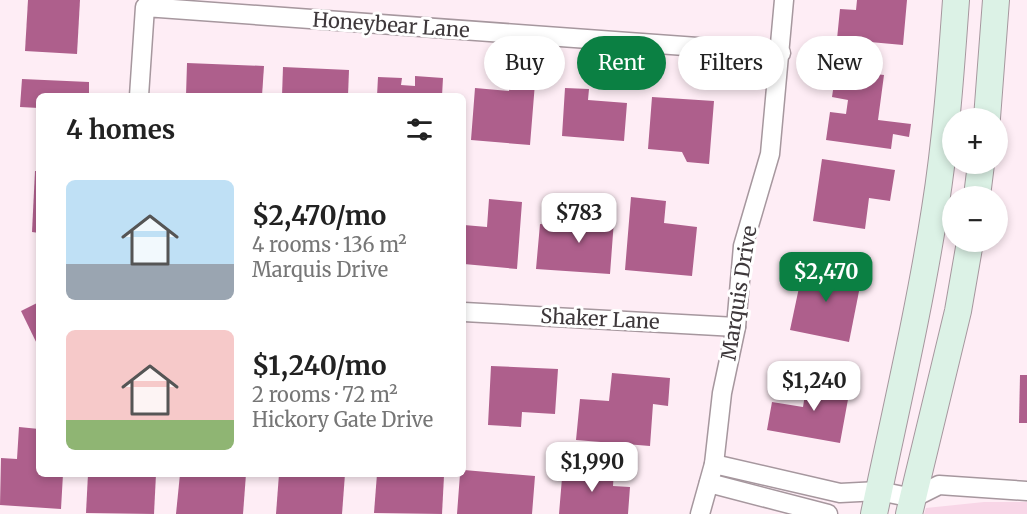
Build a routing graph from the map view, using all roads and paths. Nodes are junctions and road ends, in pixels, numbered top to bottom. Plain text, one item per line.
1 (784, 0) edge
2 (956, 0) edge
3 (996, 0) edge
4 (782, 36) edge
5 (678, 46) edge
6 (777, 90) edge
7 (139, 93) edge
8 (988, 108) edge
9 (968, 252) edge
10 (466, 312) edge
11 (736, 327) junction
12 (714, 464) junction
13 (709, 483) junction
14 (1027, 491) edge
15 (876, 502) edge
16 (911, 506) edge
17 (700, 514) edge
18 (828, 514) edge

1 - 4 street, Marquis Drive
2 - 15 main road
3 - 8 main road
5 - 7 street, Honeybear Lane
6 - 11 street, Marquis Drive
9 - 16 main road
10 - 11 street, Shaker Lane
11 - 12 street, Marquis Drive
12 - 13 street, Marquis Drive
12 - 15 street
13 - 17 street, Marquis Drive
13 - 18 street
14 - 16 street
15 - 16 street

